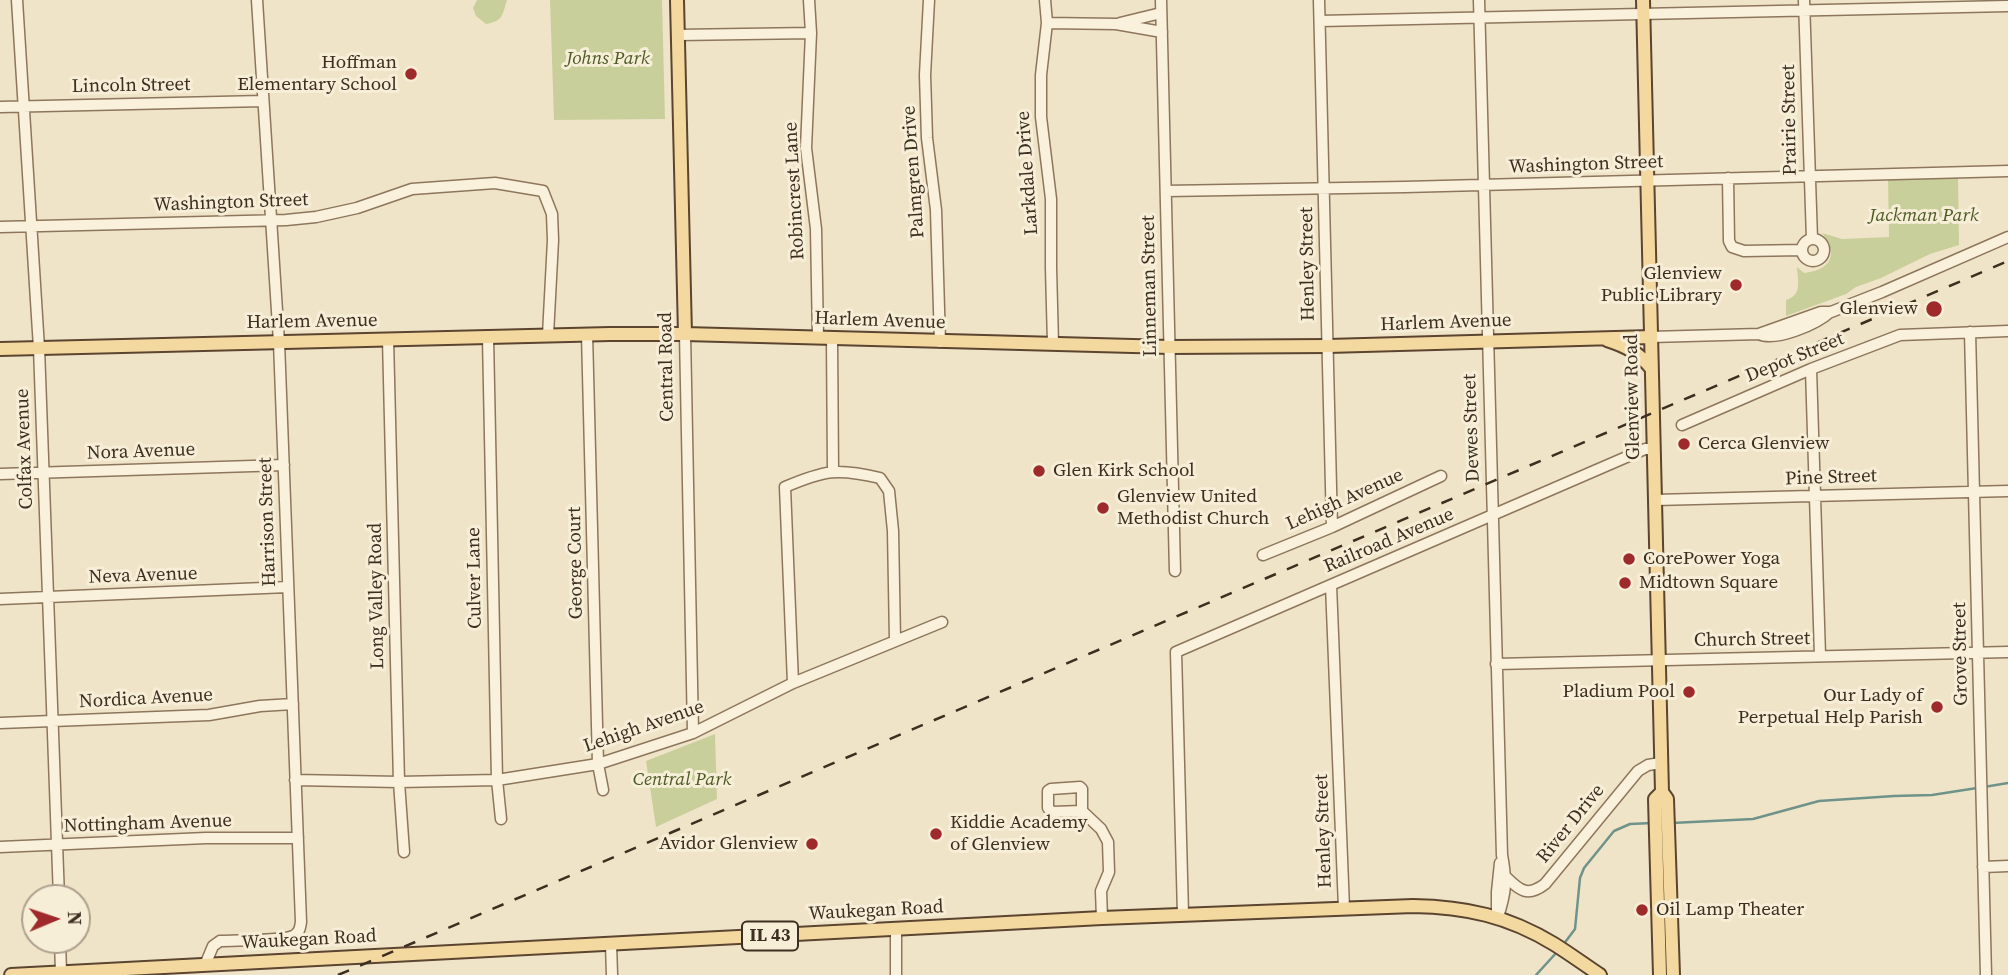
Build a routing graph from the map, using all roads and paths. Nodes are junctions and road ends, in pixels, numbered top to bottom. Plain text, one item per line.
1 (17, 0) edge
2 (257, 0) edge
3 (677, 0) edge
4 (809, 0) edge
5 (929, 0) edge
6 (1045, 0) edge
7 (1161, 0) edge
8 (1320, 0) edge
9 (1479, 0) edge
10 (1643, 0) edge
11 (1964, 3) edge
12 (1804, 5) edge
13 (2008, 6) edge
14 (1161, 13) junction
15 (1643, 14) junction
16 (1479, 17) junction
17 (1320, 21) junction
18 (1047, 23) junction
19 (1116, 24) junction
20 (1162, 32) junction
21 (811, 33) junction
22 (678, 35) junction
23 (263, 101) junction
24 (23, 106) junction
25 (0, 107) edge
26 (2008, 171) edge
27 (1808, 177) junction
28 (1727, 178) junction
29 (1646, 180) junction
30 (1483, 185) junction
31 (1324, 188) junction
32 (1166, 191) junction
33 (271, 221) junction
34 (31, 227) junction
35 (0, 228) edge
36 (2008, 237) edge
37 (1812, 239) junction
38 (1802, 250) junction
39 (2008, 331) edge
40 (1970, 332) junction
41 (587, 334) junction
42 (685, 334) junction
43 (548, 335) junction
44 (488, 337) junction
45 (1651, 337) junction
46 (818, 338) junction
47 (832, 338) junction
48 (1600, 338) junction
49 (388, 339) junction
50 (1487, 341) junction
51 (279, 342) junction
52 (940, 342) junction
53 (1053, 344) junction
54 (1328, 346) junction
55 (1170, 347) junction
56 (39, 348) junction
57 (0, 349) edge
58 (1651, 368) junction
59 (1811, 369) junction
60 (1682, 425) dead end
61 (1654, 449) junction
62 (284, 465) junction
63 (833, 471) junction
64 (44, 473) junction
65 (0, 474) edge
66 (1441, 476) dead end
67 (2008, 491) edge
68 (1974, 492) junction
69 (1815, 496) junction
70 (1655, 500) junction
71 (1492, 516) junction
72 (1332, 527) junction
73 (1263, 555) dead end
74 (1175, 571) dead end
75 (1331, 585) junction
76 (288, 587) junction
77 (49, 597) junction
78 (0, 599) edge
79 (942, 622) dead end
80 (895, 640) junction
81 (2008, 652) edge
82 (1979, 653) junction
83 (1820, 656) junction
84 (1659, 660) junction
85 (1496, 664) junction
86 (793, 684) junction
87 (293, 704) junction
88 (53, 721) junction
89 (0, 723) edge
90 (693, 733) junction
91 (1661, 763) junction
92 (598, 764) junction
93 (296, 780) junction
94 (497, 780) junction
95 (399, 782) junction
96 (603, 790) dead end
97 (1082, 811) dead end
98 (501, 819) dead end
99 (298, 838) junction
100 (1662, 839) junction
101 (58, 845) junction
102 (0, 848) edge
103 (404, 852) dead end
104 (1502, 855) junction
105 (2008, 866) edge
106 (1983, 867) junction
107 (1506, 877) junction
108 (59, 884) edge
109 (1344, 908) junction
110 (1183, 914) junction
111 (1497, 917) junction
112 (1102, 918) junction
113 (896, 930) junction
114 (611, 944) junction
115 (60, 954) edge
116 (205, 965) junction
117 (61, 972) junction
118 (11, 975) edge
119 (612, 975) edge
120 (896, 975) edge
121 (1600, 975) edge
122 (1660, 975) edge
123 (1673, 975) edge
124 (1986, 975) edge

1 - 24 street, Colfax Avenue
2 - 23 street, Harrison Street
3 - 22 main road, Central Road
4 - 21 street, Robincrest Lane
5 - 52 street, Palmgren Drive
6 - 18 street, Larkdale Drive
7 - 14 street, Linneman Street
8 - 17 street, Henley Street
9 - 16 street, Dewes Street
10 - 15 main road, Glenview Road
11 - 12 street
11 - 13 street
12 - 15 street
12 - 27 street, Prairie Street
14 - 19 street
14 - 20 street, Linneman Street
15 - 16 street
15 - 29 main road, Glenview Road
16 - 17 street
16 - 30 street, Dewes Street
17 - 31 street, Henley Street
18 - 19 street
18 - 53 street, Larkdale Drive
19 - 20 street
20 - 32 street, Linneman Street
21 - 22 street
21 - 46 street, Robincrest Lane
22 - 42 main road, Central Road
23 - 24 street, Lincoln Street
23 - 33 street, Harrison Street
24 - 25 street, Lincoln Street
24 - 34 street, Colfax Avenue
26 - 27 street, Washington Street
27 - 28 street, Washington Street
27 - 37 street, Prairie Street
28 - 29 street, Washington Street
28 - 38 street
29 - 30 street, Washington Street
29 - 45 main road, Glenview Road
30 - 31 street, Washington Street
30 - 50 street, Dewes Street
31 - 32 street, Washington Street
31 - 54 street, Henley Street
32 - 55 street, Linneman Street
33 - 34 street, Washington Street
33 - 43 street, Washington Street
33 - 51 street, Harrison Street
34 - 35 street, Washington Street
34 - 56 street, Colfax Avenue
36 - 45 street, Harlem Avenue
37 - 38 street
37 - 38 street
39 - 40 street, Depot Street
40 - 59 street, Depot Street
40 - 68 street, Grove Street
41 - 42 main road, Harlem Avenue
41 - 43 main road, Harlem Avenue
41 - 92 street, George Court
42 - 46 main road, Harlem Avenue
42 - 90 street, Central Road
43 - 44 main road, Harlem Avenue
44 - 49 main road, Harlem Avenue
44 - 94 street, Culver Lane
45 - 48 main road, Harlem Avenue
45 - 58 main road, Glenview Road
46 - 47 main road, Harlem Avenue
47 - 52 main road, Harlem Avenue
47 - 63 street
48 - 50 main road, Harlem Avenue
48 - 58 main road
49 - 51 main road, Harlem Avenue
49 - 95 street, Long Valley Road
50 - 54 main road, Harlem Avenue
50 - 71 street, Dewes Street
51 - 56 main road, Harlem Avenue
51 - 62 street, Harrison Street
52 - 53 main road, Harlem Avenue
53 - 55 main road, Harlem Avenue
54 - 55 main road, Harlem Avenue
54 - 72 street, Henley Street
55 - 74 street, Linneman Street
56 - 57 main road, Harlem Avenue
56 - 64 street, Colfax Avenue
58 - 61 main road, Glenview Road
59 - 60 street, Depot Street
59 - 69 street
61 - 70 main road, Glenview Road
61 - 71 street, Railroad Avenue
62 - 64 street, Nora Avenue
62 - 76 street, Harrison Street
63 - 80 street
63 - 86 street
64 - 65 street, Nora Avenue
64 - 77 street, Colfax Avenue
66 - 72 street, Lehigh Avenue
67 - 68 street, Pine Street
68 - 69 street, Pine Street
68 - 82 street, Grove Street
69 - 70 street, Pine Street
69 - 83 street
70 - 84 main road, Glenview Road
71 - 75 street, Railroad Avenue
71 - 85 street, Dewes Street
72 - 73 street, Lehigh Avenue
75 - 109 street, Henley Street
75 - 110 street, Railroad Avenue
76 - 77 street, Neva Avenue
76 - 87 street, Harrison Street
77 - 78 street, Neva Avenue
77 - 88 street, Colfax Avenue
79 - 80 street, Lehigh Avenue
80 - 86 street, Lehigh Avenue
81 - 82 street, Church Street
82 - 83 street, Church Street
82 - 106 street, Grove Street
83 - 84 street, Church Street
84 - 85 street, Church Street
84 - 91 main road, Glenview Road
85 - 104 street, Dewes Street
86 - 90 street, Lehigh Avenue
87 - 88 street, Nordica Avenue
87 - 93 street, Harrison Street
88 - 89 street, Nordica Avenue
88 - 101 street, Colfax Avenue
90 - 92 street, Lehigh Avenue
91 - 100 main road, Glenview Road
91 - 107 street, River Drive
92 - 94 street, Lehigh Avenue
92 - 96 street, George Court
93 - 95 street, Lehigh Avenue
93 - 99 street, Harrison Street
94 - 95 street, Lehigh Avenue
94 - 98 street, Culver Lane
95 - 103 street, Long Valley Road
97 - 112 street
99 - 101 street, Nottingham Avenue
99 - 116 street, Harrison Street
100 - 122 main road, Glenview Road
100 - 123 main road, Glenview Road
101 - 102 street, Nottingham Avenue
101 - 108 street, Colfax Avenue
104 - 107 street, Dewes Street
104 - 111 street, Dewes Street
105 - 106 street
106 - 124 street, Grove Street
107 - 111 street, Dewes Street
109 - 110 main road, Waukegan Road / IL 43
109 - 111 main road, Waukegan Road / IL 43
110 - 112 main road, Waukegan Road / IL 43
111 - 121 main road, Waukegan Road / IL 43
112 - 113 main road, Waukegan Road / IL 43
113 - 114 main road, Waukegan Road / IL 43
113 - 120 street
114 - 116 main road, Waukegan Road / IL 43
114 - 119 street
115 - 117 street
116 - 117 main road, Waukegan Road / IL 43
117 - 118 main road, Waukegan Road / IL 43

